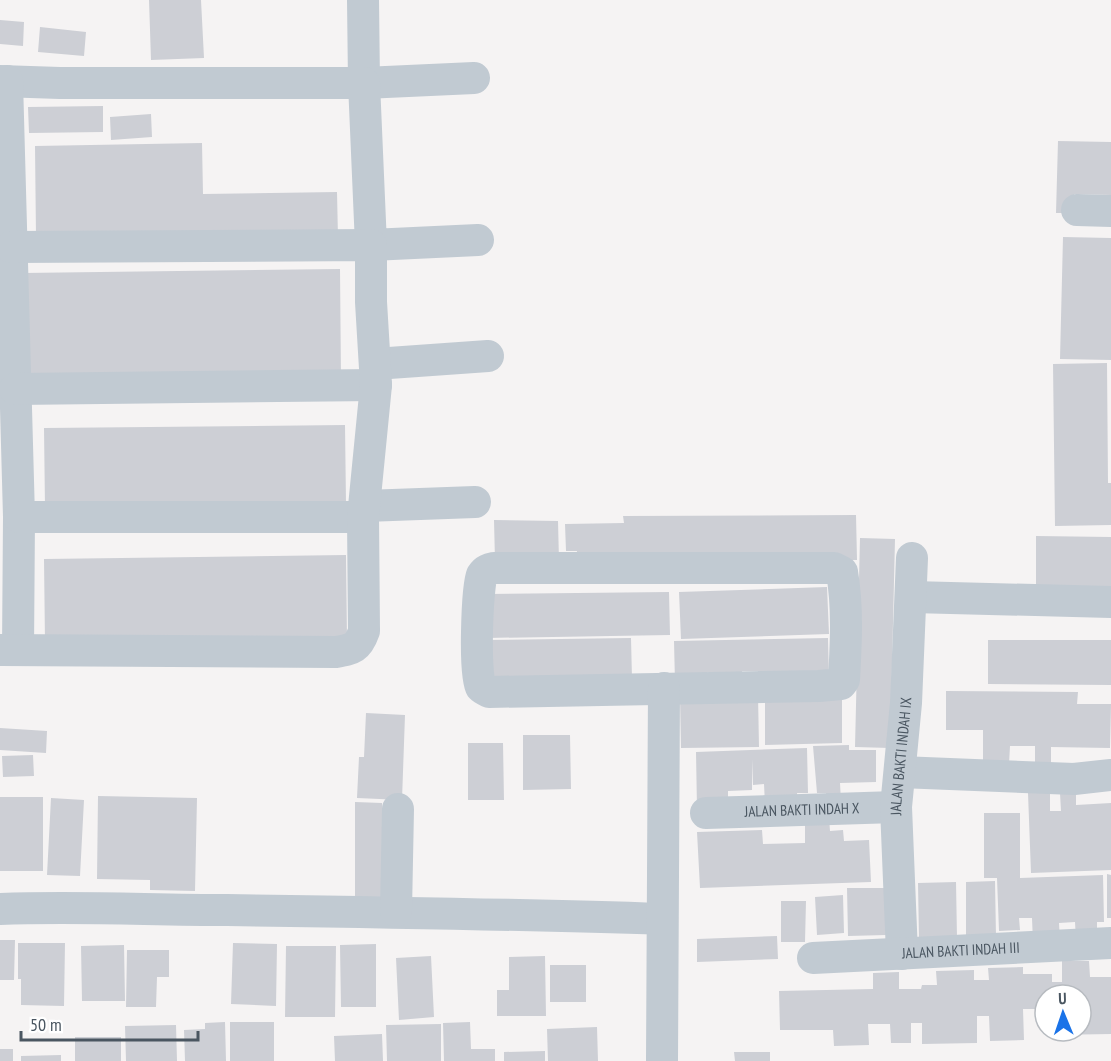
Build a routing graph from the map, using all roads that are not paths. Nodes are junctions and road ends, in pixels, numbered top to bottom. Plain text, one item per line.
1 (363, 0) edge
2 (474, 78) dead end
3 (4, 81) edge
4 (364, 82) junction
5 (1077, 210) dead end
6 (1111, 211) edge
7 (478, 240) dead end
8 (371, 245) junction
9 (11, 247) junction
10 (488, 356) dead end
11 (375, 375) junction
12 (15, 389) junction
13 (475, 502) dead end
14 (364, 512) junction
15 (20, 517) junction
16 (912, 558) dead end
17 (912, 597) junction
18 (1111, 602) edge
19 (9, 650) edge
20 (664, 688) junction
21 (900, 772) junction
22 (1111, 775) edge
23 (897, 807) junction
24 (398, 809) dead end
25 (706, 813) dead end
26 (0, 909) edge
27 (396, 911) junction
28 (662, 919) junction
29 (1111, 943) edge
30 (902, 954) junction
31 (813, 958) dead end
32 (662, 1061) edge

1 - 4 street
2 - 4 street
3 - 4 street
3 - 9 street
4 - 8 street
5 - 6 street
7 - 8 street
8 - 9 street
8 - 11 street
9 - 12 street
10 - 11 street
11 - 12 street
11 - 14 street
12 - 15 street
13 - 14 street
14 - 15 street
14 - 19 street
15 - 19 street
16 - 17 street, JALAN BAKTI INDAH IX
17 - 18 street
17 - 21 street, JALAN BAKTI INDAH IX
20 - 20 street
20 - 28 street
21 - 22 street
21 - 23 street, JALAN BAKTI INDAH IX
23 - 25 street, JALAN BAKTI INDAH X
23 - 30 street, JALAN BAKTI INDAH IX
24 - 27 street
26 - 27 street
27 - 28 street
28 - 32 street
29 - 30 street, JALAN BAKTI INDAH III
30 - 31 street, JALAN BAKTI INDAH III

